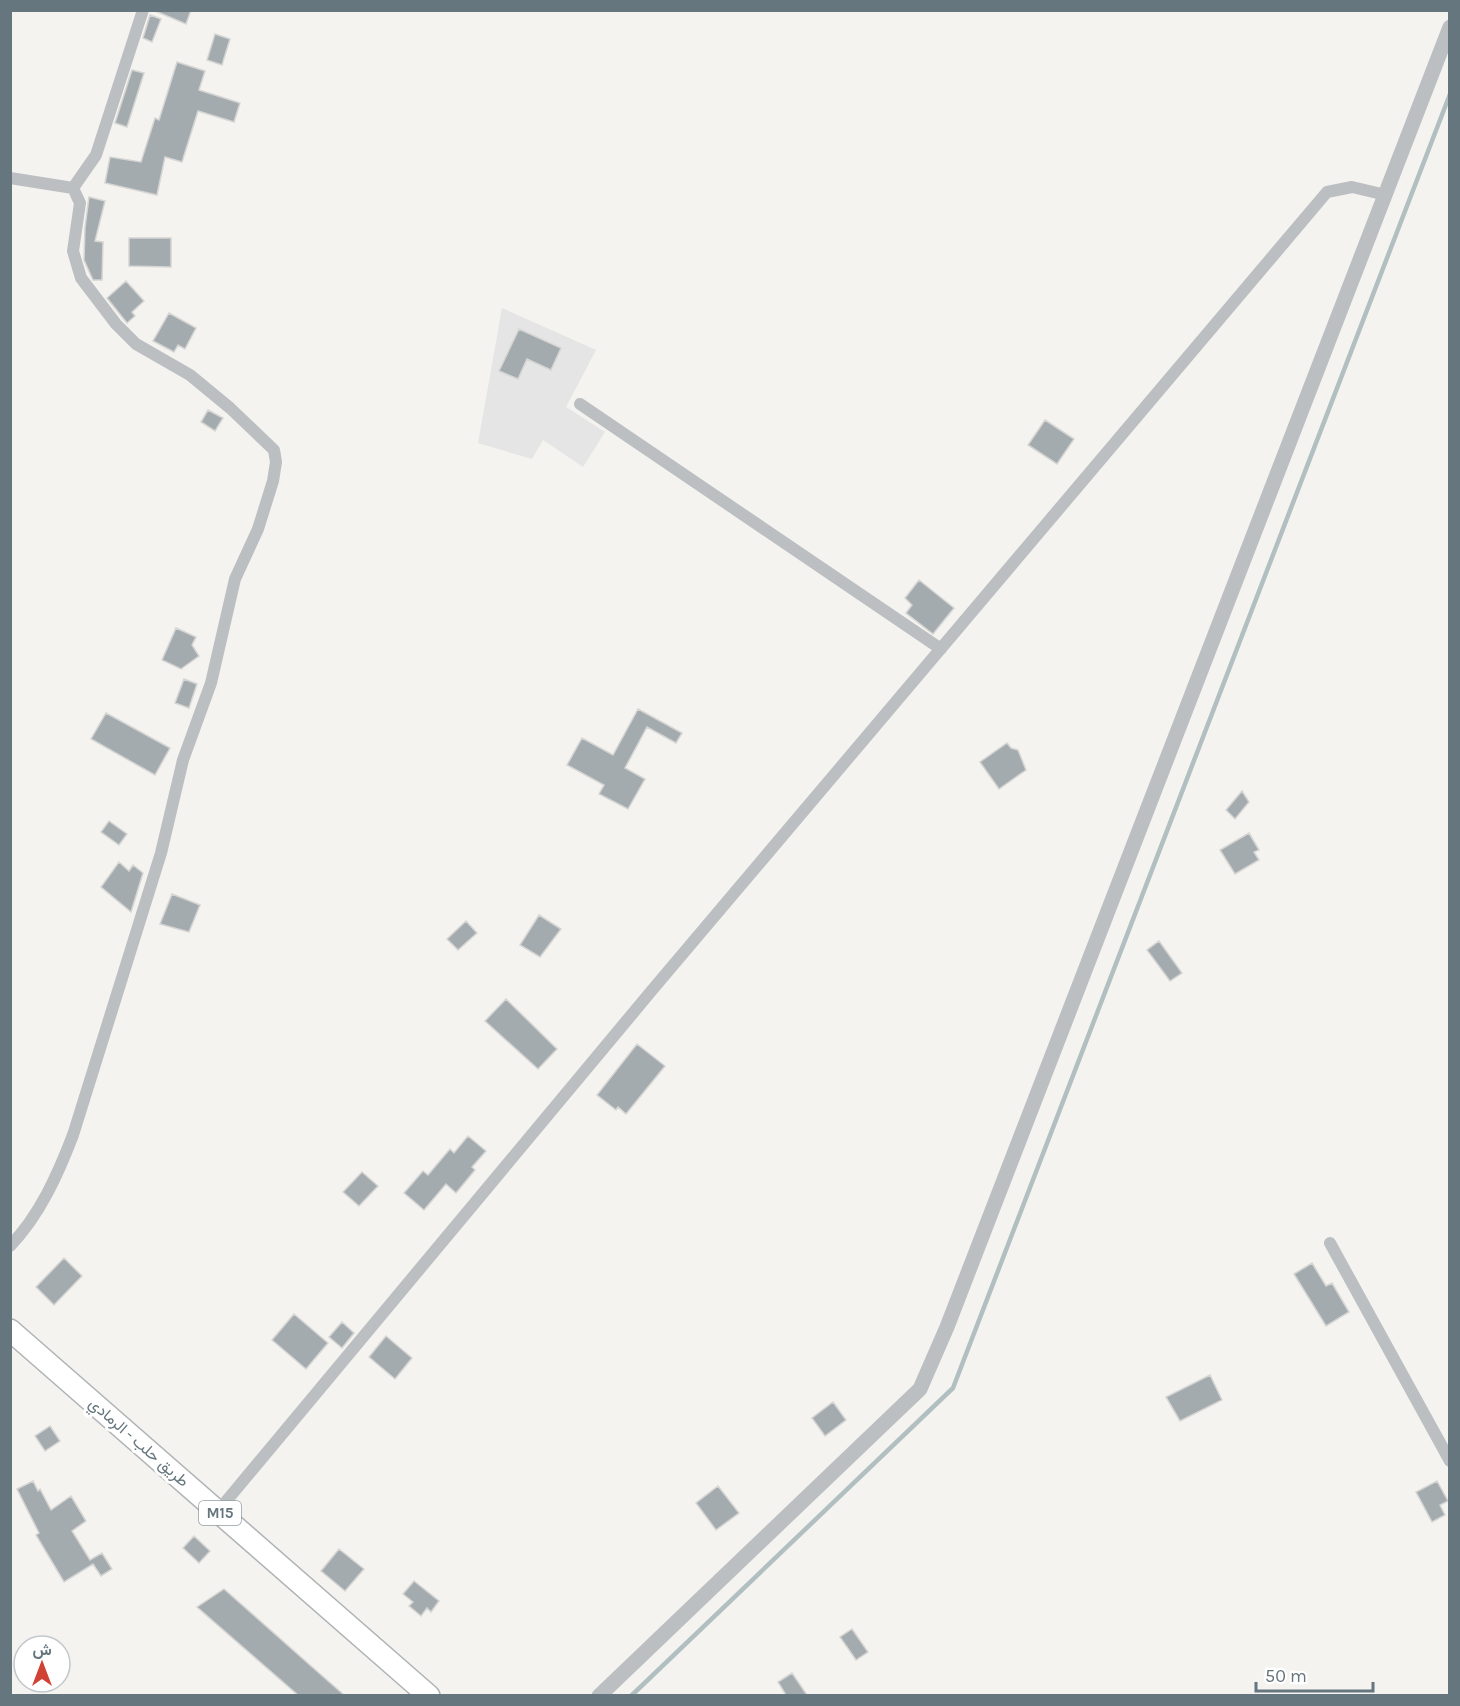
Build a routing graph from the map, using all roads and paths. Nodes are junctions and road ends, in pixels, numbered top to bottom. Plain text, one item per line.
1 (143, 10) edge
2 (1449, 27) edge
3 (10, 178) edge
4 (73, 188) junction
5 (1386, 195) junction
6 (580, 404) dead end
7 (941, 649) junction
8 (1330, 1243) dead end
9 (10, 1246) edge
10 (10, 1330) edge
11 (1449, 1461) edge
12 (218, 1511) junction
13 (429, 1695) edge
14 (599, 1695) edge

1 - 4 street
2 - 5 street
3 - 4 street
4 - 9 street
5 - 7 street
5 - 14 street
6 - 7 street
7 - 12 street
8 - 11 street
10 - 12 highway, طريق حلب - الرمادي / M15
12 - 13 highway, طريق حلب - الرمادي / M15

